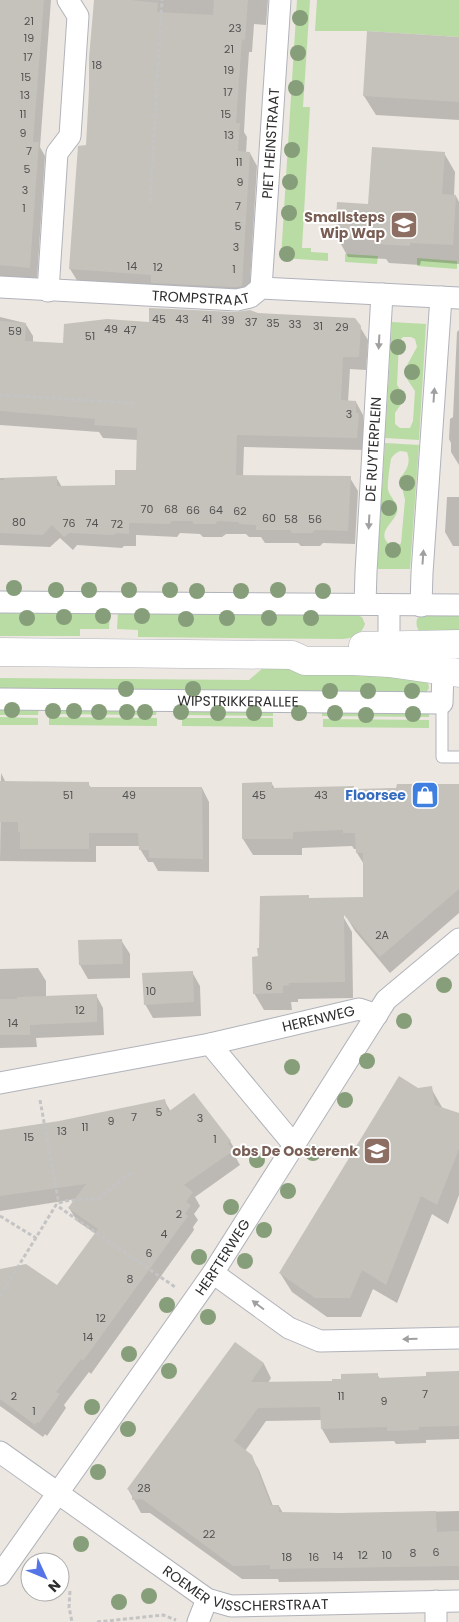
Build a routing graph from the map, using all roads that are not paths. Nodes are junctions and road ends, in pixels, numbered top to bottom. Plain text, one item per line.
1 (68, 0) edge
2 (280, 0) edge
3 (0, 287) edge
4 (261, 288) junction
5 (48, 291) junction
6 (382, 294) junction
7 (450, 297) edge
8 (0, 602) edge
9 (365, 604) junction
10 (389, 605) junction
11 (421, 606) junction
12 (459, 606) edge
13 (459, 644) edge
14 (0, 652) edge
15 (389, 654) junction
16 (451, 672) edge
17 (0, 699) edge
18 (442, 704) junction
19 (459, 757) edge
20 (459, 939) edge
21 (377, 1014) junction
22 (210, 1044) junction
23 (0, 1083) edge
24 (294, 1145) junction
25 (213, 1273) junction
26 (459, 1338) edge
27 (0, 1452) edge
28 (57, 1493) junction
29 (0, 1575) edge
30 (207, 1599) junction
31 (459, 1601) edge
32 (436, 1612) edge
33 (198, 1622) edge

1 - 5 street
2 - 4 street, PIET HEINSTRAAT
3 - 5 street, TROMPSTRAAT
4 - 5 street, TROMPSTRAAT
4 - 6 street, TROMPSTRAAT
6 - 7 street, TROMPSTRAAT
6 -> 9 street, DE RUYTERPLEIN
11 -> 7 street
8 - 9 street
9 - 10 street
10 - 11 street
10 - 15 street
11 - 12 street
13 - 15 main road
14 - 15 main road
15 - 16 main road
16 - 18 street
17 - 18 street, WIPSTRIKKERALLEE
18 - 19 lane
20 - 21 street
21 - 22 street, HERENWEG
21 - 24 street, HERFTERWEG
22 - 23 street, HERENWEG
22 - 24 street
24 - 25 street, HERFTERWEG
26 -> 25 street
25 - 28 street, HERFTERWEG
27 - 28 street, ROEMER VISSCHERSTRAAT
28 - 29 street, HERFTERWEG
28 - 30 street, ROEMER VISSCHERSTRAAT
30 - 32 street, ROEMER VISSCHERSTRAAT
30 - 33 street
31 - 32 street, ROEMER VISSCHERSTRAAT

